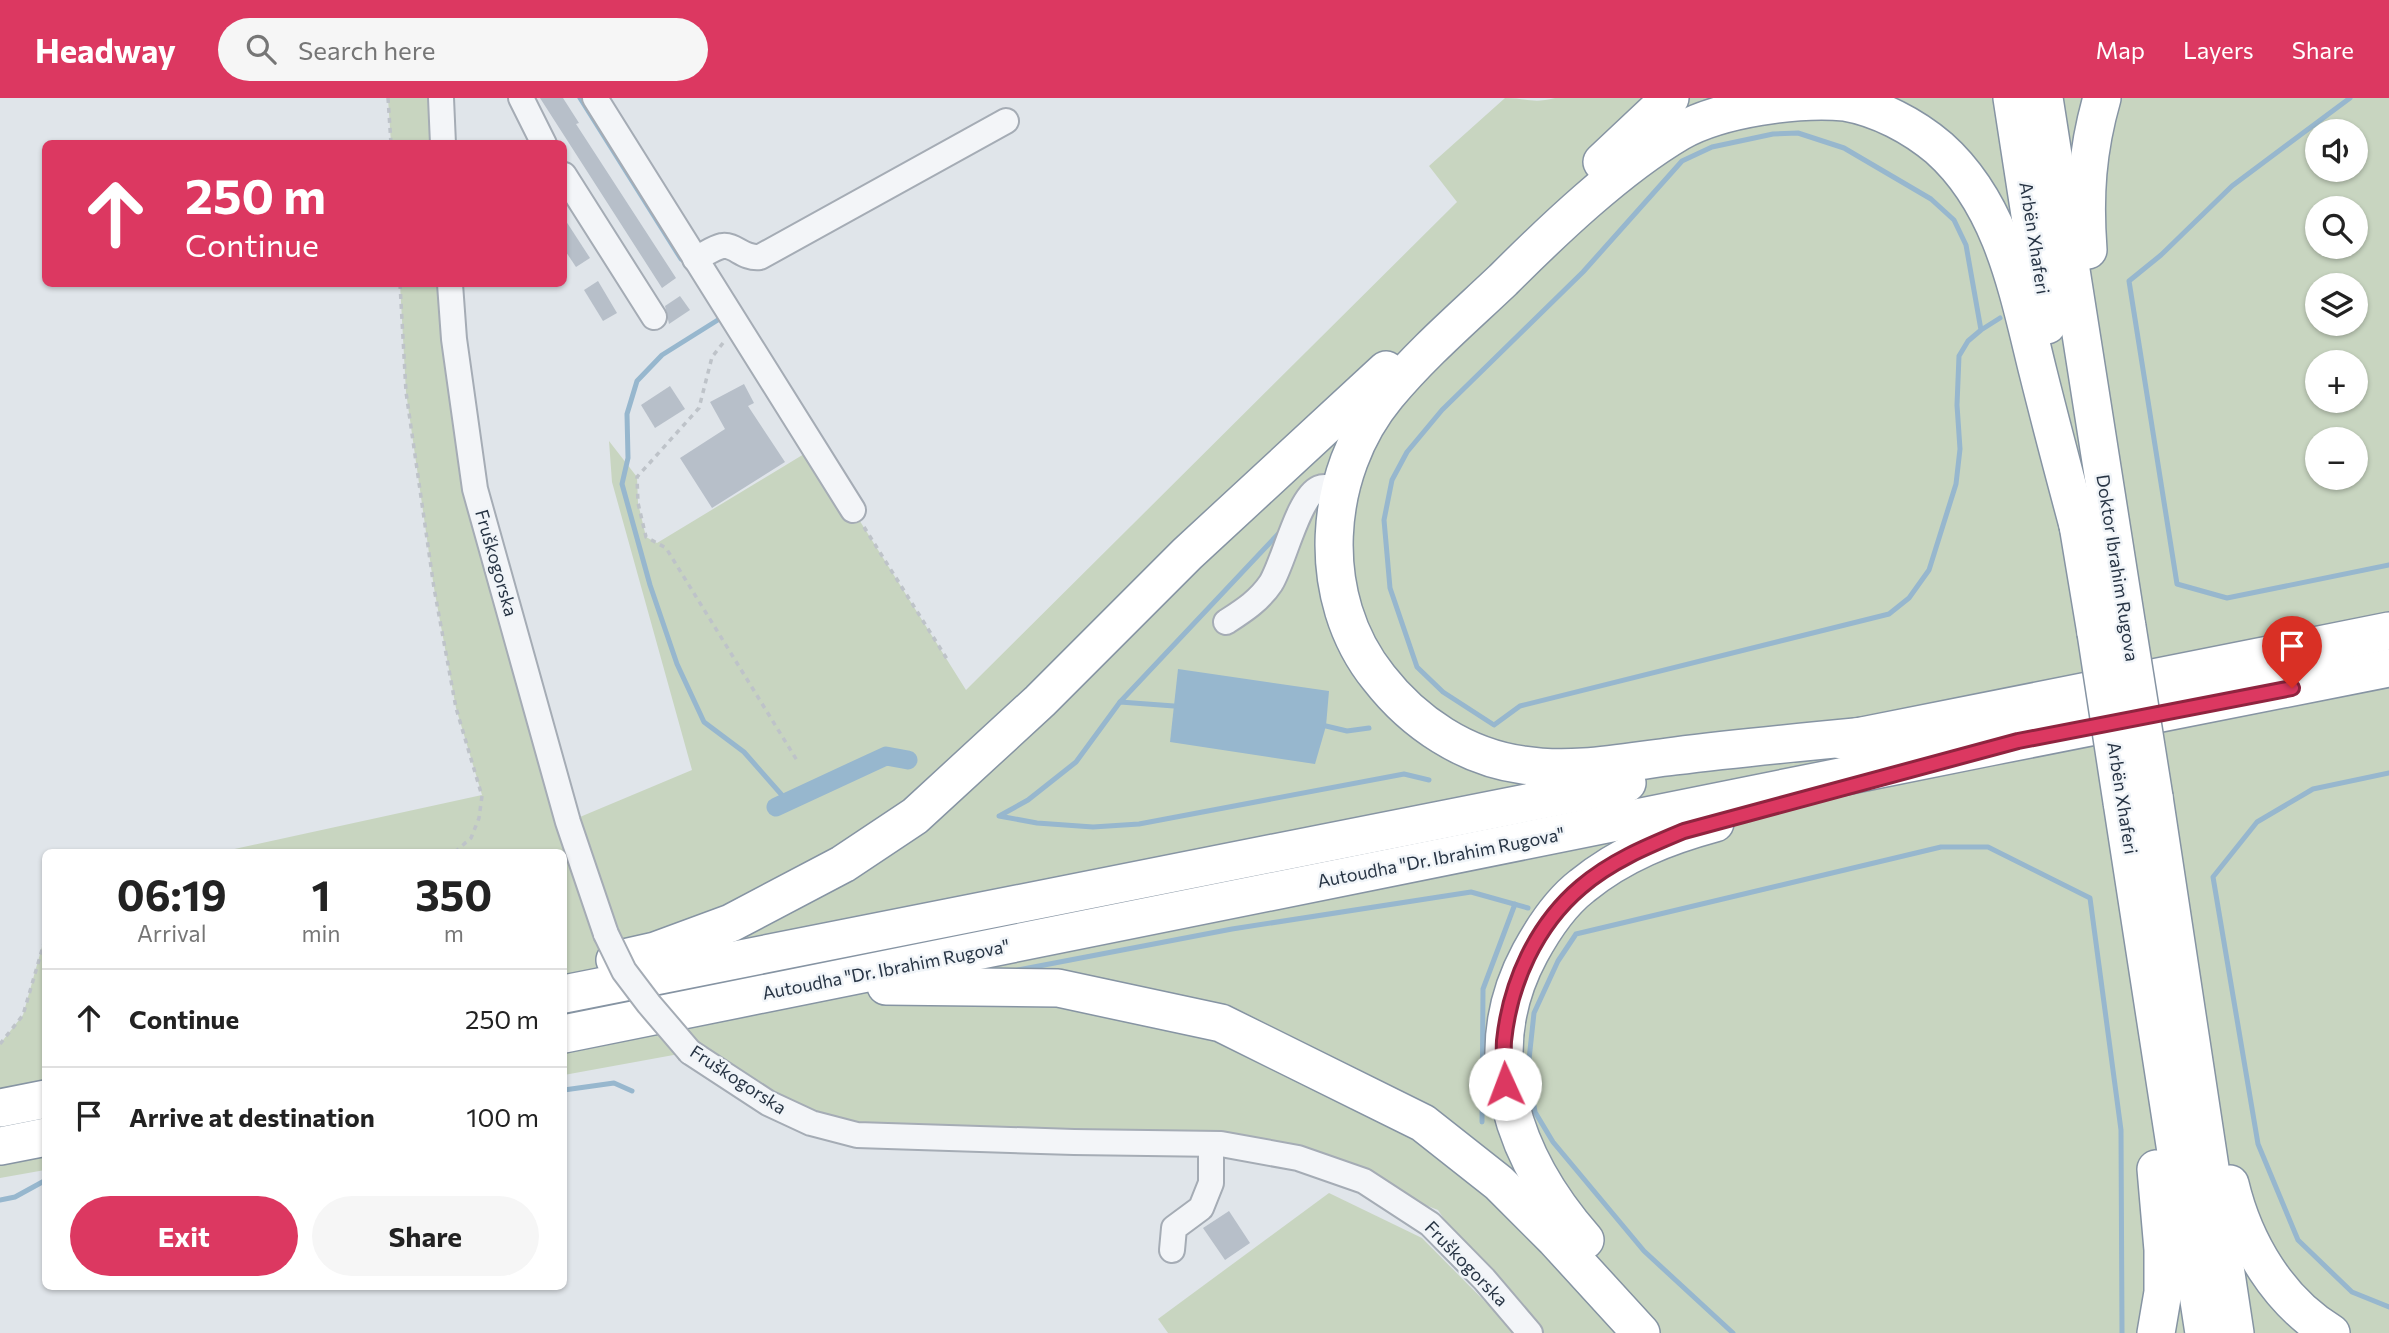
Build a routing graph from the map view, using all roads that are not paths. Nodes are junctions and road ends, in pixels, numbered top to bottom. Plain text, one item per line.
1 (441, 98) edge
2 (521, 98) edge
3 (595, 98) edge
4 (1670, 98) edge
5 (2012, 98) edge
6 (2044, 98) edge
7 (2102, 98) edge
8 (1006, 121) dead end
9 (443, 140) edge
10 (542, 140) edge
11 (567, 180) edge
12 (695, 259) junction
13 (450, 287) edge
14 (654, 317) dead end
15 (2101, 467) junction
16 (1340, 491) junction
17 (853, 510) road end
18 (2079, 529) junction
19 (1226, 622) dead end
20 (2389, 625) edge
21 (2111, 630) junction
22 (2389, 631) edge
23 (2324, 643) junction
24 (2389, 671) edge
25 (1866, 736) junction
26 (2018, 741) junction
27 (2138, 799) junction
28 (567, 971) edge
29 (567, 993) edge
30 (2154, 996) junction
31 (752, 997) junction
32 (567, 1033) edge
33 (2192, 1038) junction
34 (42, 1100) edge
35 (0, 1108) edge
36 (42, 1138) edge
37 (0, 1146) edge
38 (1211, 1146) junction
39 (1172, 1250) dead end
40 (1530, 1333) edge
41 (1641, 1333) edge
42 (1666, 1333) edge
43 (2156, 1333) edge
44 (2204, 1333) edge
45 (2235, 1333) edge
46 (2331, 1333) edge

1 - 9 street
2 - 10 street
3 - 12 street
4 - 28 highway
5 - 18 highway, Arbën Xhaferi
6 - 15 highway, Doktor Ibrahim Rugova
7 - 15 highway
8 - 12 street
11 - 14 street
12 - 17 street
13 - 38 street, Fruškogorska, bridge
15 - 21 highway, Doktor Ibrahim Rugova
16 - 18 highway
16 - 19 street
16 - 25 highway
18 - 21 highway, Arbën Xhaferi
20 - 23 highway
21 - 27 highway, Arbën Xhaferi, bridge
22 - 23 highway
23 - 25 highway
24 - 26 highway, Autoudha "Dr. Ibrahim Rugova"
25 - 29 highway
26 - 31 highway, Autoudha "Dr. Ibrahim Rugova"
26 - 42 highway
27 - 30 highway, Arbën Xhaferi
27 - 33 highway
30 - 43 highway
30 - 44 highway, Arbën Xhaferi
31 - 32 highway, Autoudha "Dr. Ibrahim Rugova"
31 - 41 highway
33 - 45 highway
33 - 46 highway
34 - 35 highway
36 - 37 highway
38 - 39 street
38 - 40 street, Fruškogorska

